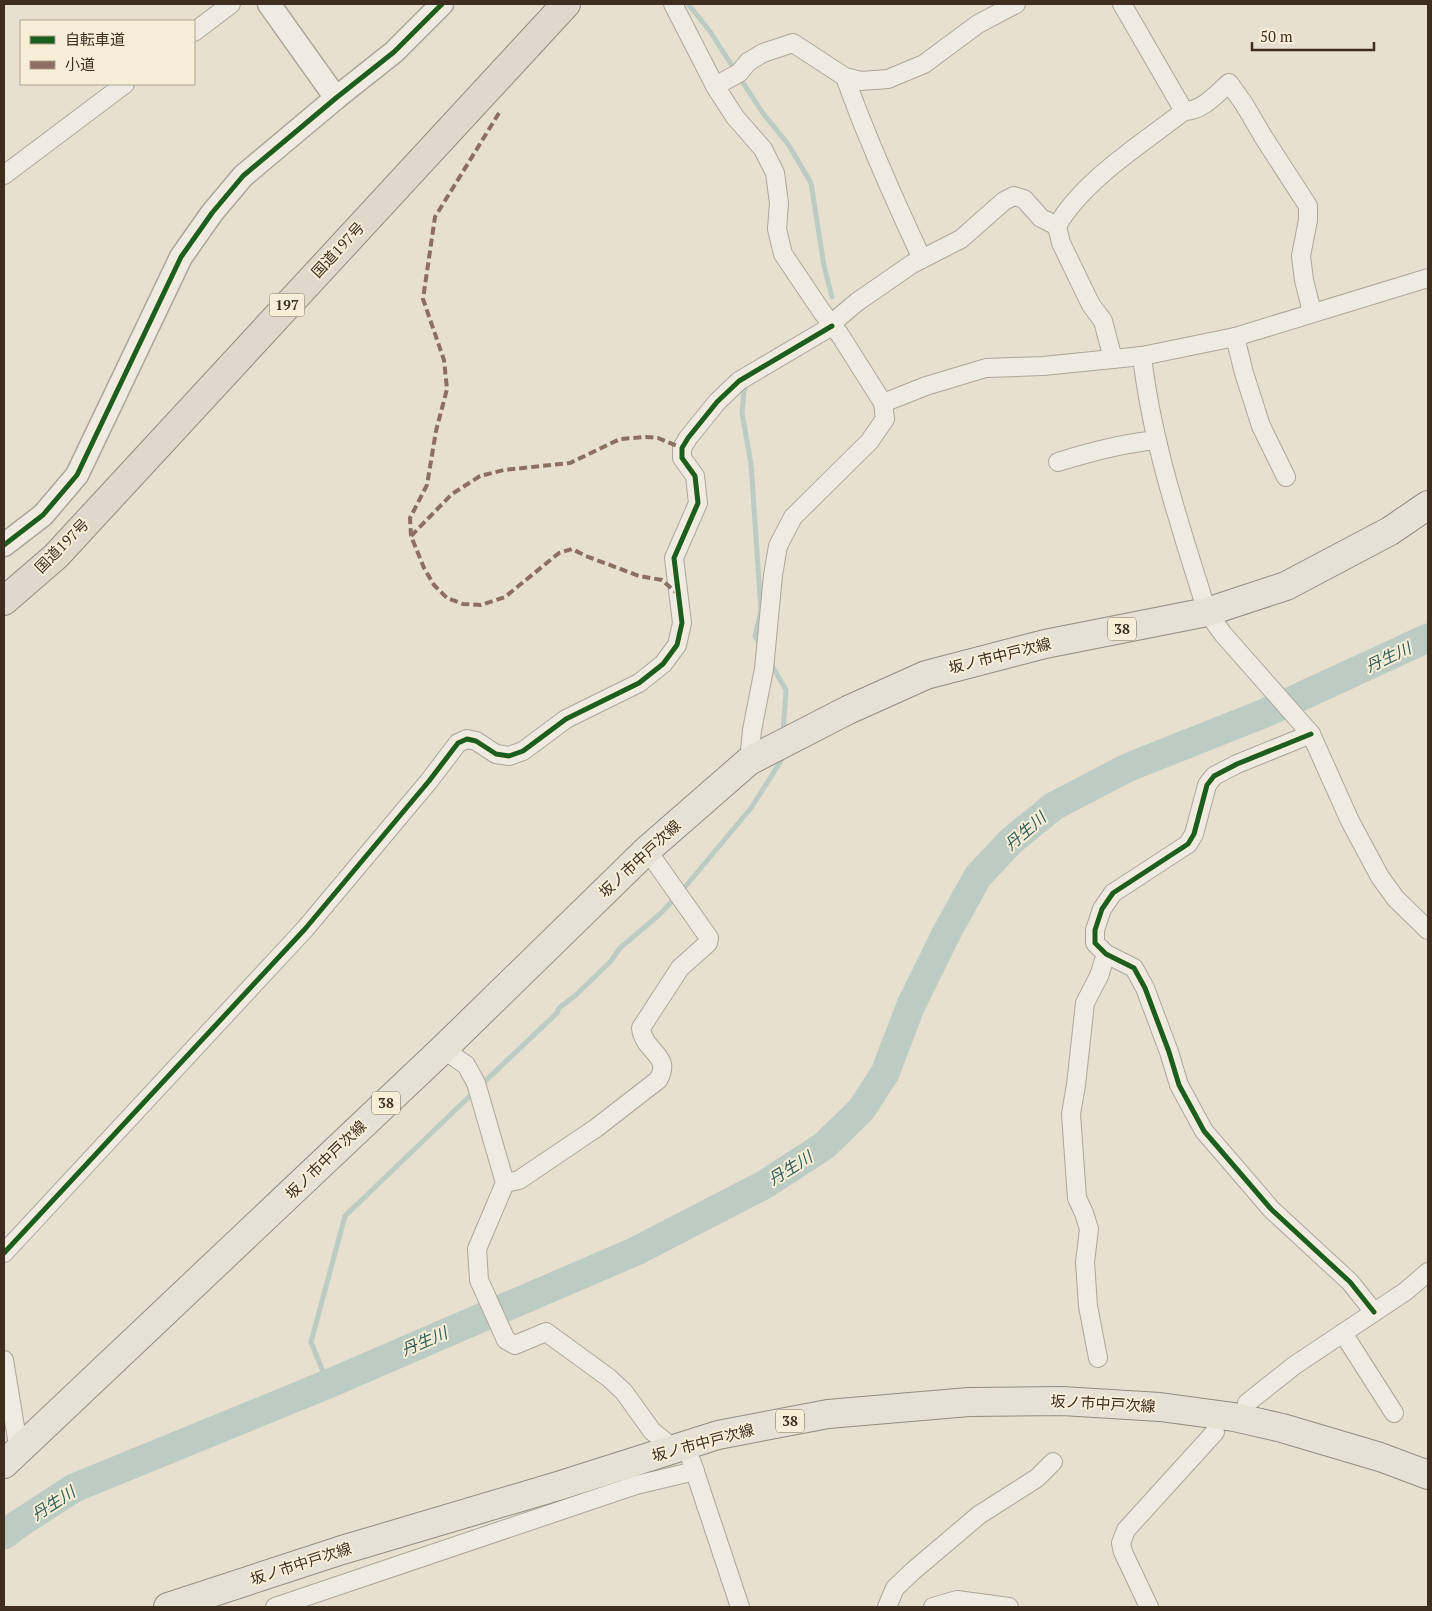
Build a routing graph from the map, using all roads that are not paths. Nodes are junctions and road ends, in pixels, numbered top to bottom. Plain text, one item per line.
1 (231, 4) edge
2 (269, 4) edge
3 (442, 4) edge
4 (566, 4) edge
5 (674, 4) edge
6 (1016, 4) edge
7 (1122, 4) edge
8 (195, 31) edge
9 (845, 77) junction
10 (124, 85) edge
11 (718, 85) junction
12 (336, 98) junction
13 (1184, 111) junction
14 (4, 175) edge
15 (1056, 226) junction
16 (922, 259) junction
17 (1428, 278) edge
18 (1312, 312) junction
19 (832, 325) junction
20 (1235, 337) junction
21 (1142, 356) junction
22 (1113, 359) junction
23 (883, 403) junction
24 (1156, 440) junction
25 (1058, 462) dead end
26 (1286, 477) dead end
27 (1428, 506) edge
28 (4, 545) edge
29 (4, 601) edge
30 (1207, 612) junction
31 (1309, 732) junction
32 (749, 761) junction
33 (647, 850) junction
34 (1428, 930) edge
35 (1106, 954) junction
36 (443, 1049) junction
37 (505, 1184) junction
38 (4, 1253) edge
39 (1428, 1272) edge
40 (1374, 1312) junction
41 (1343, 1332) junction
42 (1098, 1358) dead end
43 (4, 1360) edge
44 (1246, 1403) dead end
45 (1394, 1413) dead end
46 (1215, 1432) dead end
47 (680, 1447) junction
48 (12, 1458) edge
49 (1053, 1462) dead end
50 (695, 1470) junction
51 (1428, 1475) edge
52 (168, 1607) edge
53 (274, 1607) edge
54 (740, 1607) edge
55 (887, 1607) edge
56 (933, 1607) edge
57 (1009, 1607) edge
58 (1149, 1607) edge

1 - 8 street
2 - 12 street
3 - 12 street
4 - 29 highway, 国道197号 / 197
5 - 11 street
6 - 9 street
7 - 13 street
9 - 11 street
9 - 16 street
10 - 14 street
11 - 19 street
12 - 28 street
13 - 15 street
13 - 18 street
15 - 16 street
15 - 22 street
16 - 19 street
17 - 18 street
18 - 20 street
19 - 23 street
19 - 38 street
20 - 21 street
20 - 26 street
21 - 22 street
21 - 24 street
22 - 23 street
23 - 32 street
24 - 25 street
24 - 30 street
27 - 30 main road, 坂ノ市中戸次線 / 38
30 - 31 street
30 - 32 main road, 坂ノ市中戸次線 / 38
31 - 34 street
31 - 35 street
32 - 33 main road, 坂ノ市中戸次線 / 38
33 - 36 main road, 坂ノ市中戸次線 / 38
33 - 37 street
35 - 40 street
35 - 42 street
36 - 37 street
36 - 48 main road, 坂ノ市中戸次線 / 38
37 - 47 street
39 - 40 street
40 - 41 street
41 - 44 street
41 - 45 street
43 - 48 street
46 - 58 street
47 - 50 street
47 - 51 main road, 坂ノ市中戸次線 / 38
47 - 52 main road, 坂ノ市中戸次線 / 38
49 - 55 street
50 - 53 street
50 - 54 street
56 - 57 street

